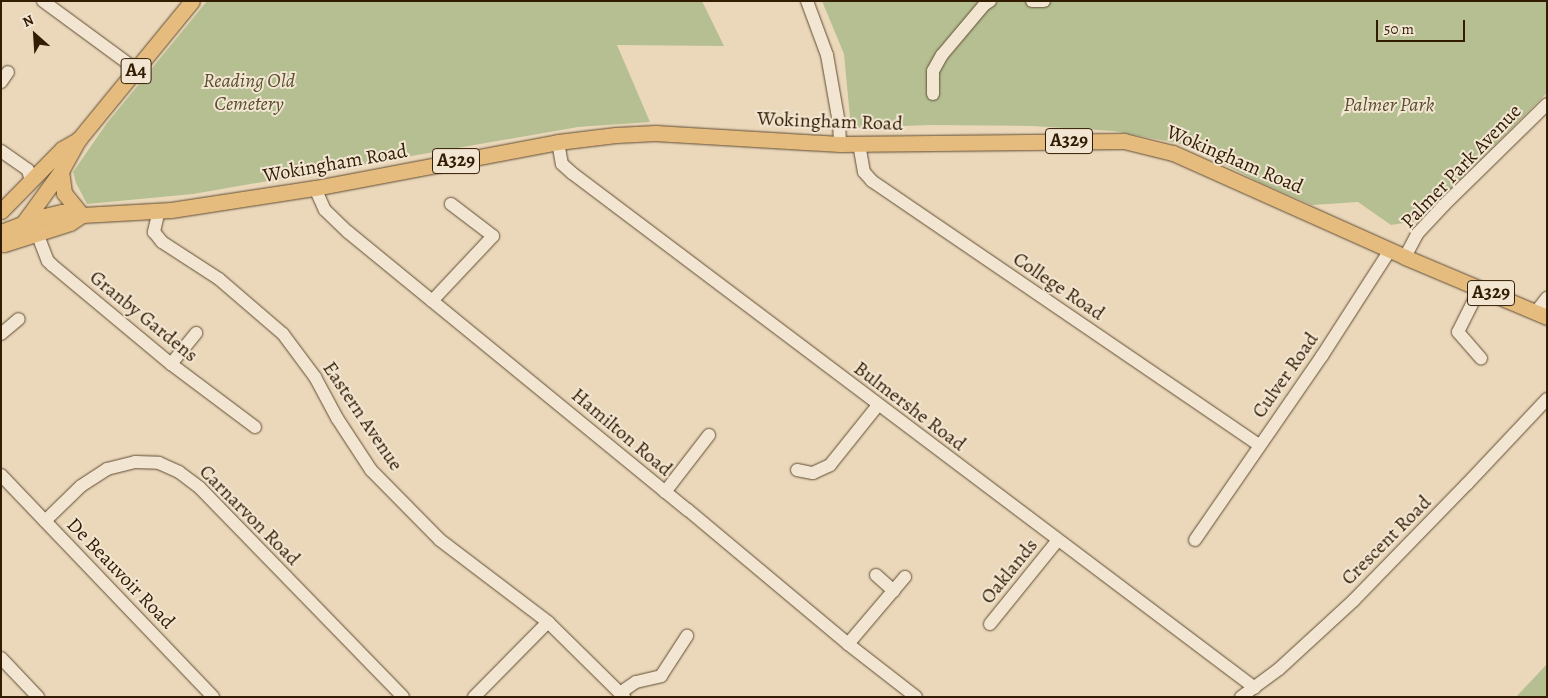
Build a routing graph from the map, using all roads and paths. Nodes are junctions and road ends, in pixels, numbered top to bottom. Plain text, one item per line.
1 (43, 1) edge
2 (192, 1) edge
3 (806, 1) edge
4 (990, 1) edge
5 (1032, 1) edge
6 (1044, 1) edge
7 (137, 70) junction
8 (933, 94) dead end
9 (1547, 104) edge
10 (79, 139) junction
11 (558, 142) junction
12 (840, 144) junction
13 (858, 144) junction
14 (1, 151) edge
15 (61, 171) junction
16 (31, 182) junction
17 (315, 188) junction
18 (451, 204) dead end
19 (159, 210) junction
20 (1, 211) edge
21 (82, 215) junction
22 (24, 222) junction
23 (1, 232) edge
24 (37, 233) junction
25 (1, 244) edge
26 (1390, 250) junction
27 (1405, 256) junction
28 (1480, 288) junction
29 (1547, 298) edge
30 (432, 301) junction
31 (1541, 314) edge
32 (19, 319) dead end
33 (196, 333) dead end
34 (1, 334) edge
35 (1481, 358) dead end
36 (171, 364) junction
37 (1547, 399) edge
38 (878, 405) junction
39 (255, 427) dead end
40 (709, 435) dead end
41 (1259, 445) junction
42 (797, 470) dead end
43 (1, 475) edge
44 (665, 492) junction
45 (44, 521) junction
46 (1058, 540) junction
47 (1195, 540) dead end
48 (876, 575) dead end
49 (905, 577) dead end
50 (894, 591) junction
51 (548, 622) junction
52 (990, 624) dead end
53 (687, 636) dead end
54 (848, 644) junction
55 (1, 658) edge
56 (1254, 688) junction
57 (622, 695) edge
58 (38, 697) edge
59 (214, 697) edge
60 (402, 697) edge
61 (474, 697) edge
62 (916, 697) edge
63 (1242, 697) edge

1 - 7 street
2 - 7 main road, A4
3 - 12 street
4 - 8 street
5 - 6 street
7 - 10 main road, A4
9 - 27 street, Palmer Park Avenue
10 - 15 main road, A4
10 - 16 main road, A4
11 - 12 main road, Wokingham Road / A329
11 - 17 main road, Wokingham Road / A329
11 - 38 street, Bulmershe Road
12 - 13 main road, Wokingham Road / A329
13 - 26 main road, Wokingham Road / A329
13 - 41 street, College Road
14 - 16 street
15 - 21 main road
15 - 22 main road, A4
16 - 20 main road, A4
17 - 19 main road, Wokingham Road / A329
17 - 30 street, Hamilton Road
18 - 30 street
19 - 21 main road, Wokingham Road / A329
19 - 51 street, Eastern Avenue
21 - 22 main road, Wokingham Road / A329
21 - 24 main road, Wokingham Road / A329
22 - 23 main road, A329
22 - 24 street, Granby Gardens
22 - 25 main road, A4
24 - 25 main road, A329
24 - 36 street, Granby Gardens
26 - 27 main road, Wokingham Road / A329
26 - 41 street, Culver Road
27 - 28 main road, Wokingham Road / A329
28 - 31 main road, Wokingham Road / A329
28 - 35 street
29 - 31 street
30 - 44 street, Hamilton Road
32 - 34 street
33 - 36 street
36 - 39 street, Granby Gardens
37 - 56 street, Crescent Road
38 - 42 street
38 - 46 street, Bulmershe Road
40 - 44 street
41 - 47 street, Culver Road
43 - 45 street, De Beauvoir Road
44 - 54 street, Hamilton Road
45 - 59 street, De Beauvoir Road
45 - 60 street, Carnarvon Road
46 - 52 street, Oaklands
46 - 56 street, Bulmershe Road
48 - 50 street
49 - 50 street
50 - 54 street
51 - 57 street, Eastern Avenue
51 - 61 street
53 - 57 street
54 - 62 street, Hamilton Road
55 - 58 street
56 - 63 street, Crescent Road

